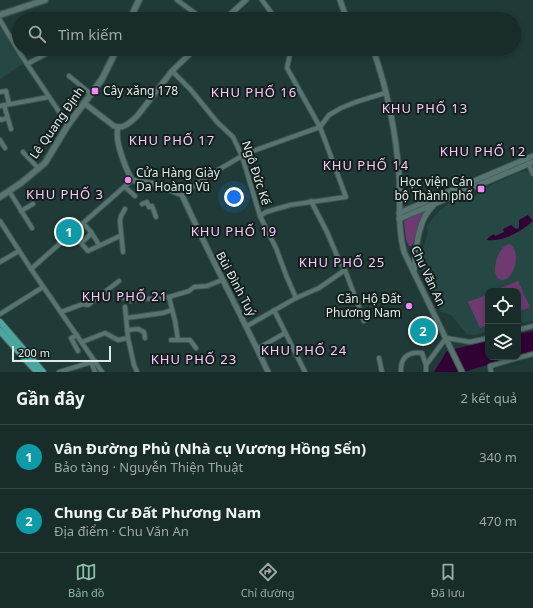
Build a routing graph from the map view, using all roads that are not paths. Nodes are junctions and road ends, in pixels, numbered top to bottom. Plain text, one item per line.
1 (45, 0) edge
2 (139, 0) edge
3 (177, 0) edge
4 (246, 0) edge
5 (262, 0) edge
6 (340, 0) edge
7 (133, 12) edge
8 (193, 12) edge
9 (233, 12) edge
10 (271, 12) edge
11 (344, 12) edge
12 (0, 15) edge
13 (0, 20) edge
14 (12, 39) edge
15 (23, 56) edge
16 (39, 56) edge
17 (114, 56) edge
18 (188, 56) edge
19 (290, 56) edge
20 (375, 56) edge
21 (28, 64) junction
22 (172, 71) junction
23 (69, 76) dead end
24 (0, 92) edge
25 (385, 93) junction
26 (91, 94) junction
27 (49, 98) junction
28 (84, 103) junction
29 (10, 104) junction
30 (2, 106) edge
31 (0, 118) edge
32 (7, 118) junction
33 (68, 125) junction
34 (320, 127) junction
35 (118, 128) junction
36 (10, 129) dead end
37 (0, 140) edge
38 (5, 148) dead end
39 (24, 152) dead end
40 (242, 156) junction
41 (533, 156) edge
42 (529, 161) edge
43 (38, 168) junction
44 (533, 174) edge
45 (132, 180) junction
46 (125, 187) junction
47 (466, 187) junction
48 (9, 191) junction
49 (182, 195) junction
50 (135, 196) dead end
51 (0, 197) edge
52 (311, 201) junction
53 (436, 203) junction
54 (33, 204) dead end
55 (142, 204) dead end
56 (125, 209) dead end
57 (22, 211) junction
58 (399, 212) junction
59 (260, 216) junction
60 (156, 217) dead end
61 (399, 219) junction
62 (0, 221) edge
63 (83, 223) junction
64 (32, 228) dead end
65 (91, 232) junction
66 (120, 236) junction
67 (98, 243) dead end
68 (19, 251) junction
69 (123, 252) dead end
70 (0, 262) edge
71 (31, 268) junction
72 (345, 270) junction
73 (414, 272) junction
74 (222, 280) junction
75 (119, 281) dead end
76 (44, 287) junction
77 (123, 298) dead end
78 (169, 298) junction
79 (296, 298) junction
80 (124, 307) dead end
81 (172, 310) junction
82 (274, 310) junction
83 (62, 312) junction
84 (0, 314) edge
85 (126, 318) junction
86 (364, 321) dead end
87 (0, 322) edge
88 (247, 326) junction
89 (533, 326) edge
90 (521, 329) edge
91 (127, 330) junction
92 (0, 331) edge
93 (286, 333) junction
94 (77, 335) junction
95 (128, 338) junction
96 (146, 338) dead end
97 (446, 338) junction
98 (485, 339) edge
99 (171, 340) dead end
100 (178, 340) junction
101 (82, 342) junction
102 (196, 348) dead end
103 (257, 348) junction
104 (78, 351) dead end
105 (533, 354) edge
106 (379, 358) dead end
107 (93, 361) junction
108 (426, 365) junction
109 (37, 372) edge
110 (43, 372) edge
111 (59, 372) edge
112 (95, 372) edge
113 (102, 372) edge
114 (137, 372) edge
115 (268, 372) edge
116 (305, 372) edge
117 (382, 372) edge
118 (401, 372) edge
119 (426, 372) edge
120 (462, 372) edge
121 (491, 372) edge

1 - 12 main road
2 - 7 main road
3 - 8 street
4 - 9 street
5 - 10 street
6 - 11 street
13 - 14 street
15 - 21 street
16 - 21 street
17 - 26 main road, Lê Quang Định
18 - 22 street
19 - 34 street
20 - 25 street, Chu Văn An
21 - 27 street
22 - 35 street
22 - 40 street, Ngô Đức Kế
23 - 26 street
24 - 29 street
25 - 34 street
25 - 58 street, Chu Văn An
26 - 28 main road, Lê Quang Định
27 - 29 street
27 - 33 street
28 - 33 main road, Lê Quang Định
28 - 35 street
29 - 30 street
30 - 32 street
31 - 32 street
32 - 36 street
33 - 43 main road, Lê Quang Định
34 - 40 street
34 - 52 street
35 - 45 street
37 - 38 street
39 - 43 street
40 - 49 street
40 - 59 street, Ngô Đức Kế
41 - 42 street
42 - 44 street
42 - 47 street
43 - 48 main road, Lê Quang Định
45 - 46 street
45 - 49 street
46 - 50 street
46 - 63 street
47 - 53 street
47 - 58 street
48 - 51 main road, Lê Quang Định
48 - 57 street
49 - 74 street, Bùi Đình Tuý
52 - 59 street
52 - 72 street
53 - 61 street
53 - 73 street
54 - 57 street
55 - 60 street
56 - 66 street
57 - 64 street
58 - 61 street, Chu Văn An
59 - 79 street, Ngô Đức Kế
61 - 73 street, Chu Văn An
62 - 68 street
63 - 65 street
63 - 71 street
65 - 66 street
65 - 67 street
66 - 69 street
68 - 70 street
68 - 71 street
71 - 76 street
72 - 79 street
72 - 86 street
73 - 97 street, Chu Văn An
74 - 78 street
74 - 88 street, Bùi Đình Tuý
75 - 83 street
76 - 83 street
76 - 84 street
77 - 78 street
78 - 81 street
79 - 82 street
80 - 85 street
81 - 85 street
81 - 100 street
82 - 88 street
82 - 93 street
83 - 94 street
85 - 91 street
87 - 110 main road
88 - 103 street, Bùi Đình Tuý
89 - 90 street
91 - 95 street
91 - 96 street
92 - 109 main road
93 - 103 street
93 - 116 street
94 - 101 street
94 - 104 street
95 - 101 street
95 - 114 street
97 - 98 street
97 - 108 street
97 - 120 street, Chu Văn An
99 - 100 street
100 - 102 street
101 - 107 street
103 - 115 street, Bùi Đình Tuý
105 - 121 street
106 - 117 street
107 - 111 street
107 - 112 street
107 - 113 street
108 - 118 street
108 - 119 street

